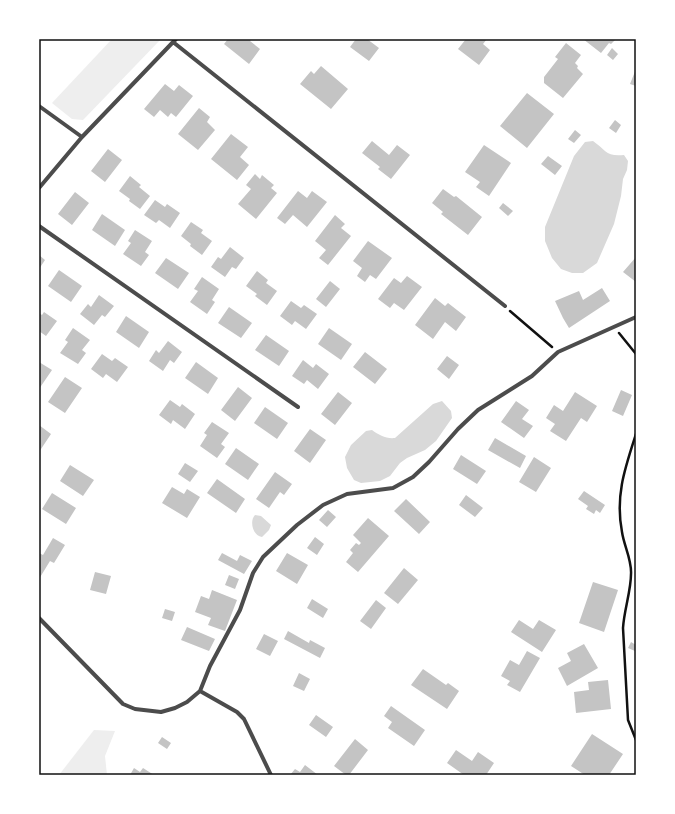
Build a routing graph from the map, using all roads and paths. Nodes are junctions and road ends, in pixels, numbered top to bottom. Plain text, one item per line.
1 (174, 40) edge
2 (39, 106) edge
3 (82, 137) junction
4 (39, 188) edge
5 (39, 226) edge
6 (504, 306) joint
7 (636, 317) edge
8 (614, 327) junction
9 (558, 352) junction
10 (636, 354) edge
11 (298, 406) dead end
12 (636, 434) edge
13 (39, 618) edge
14 (200, 691) junction
15 (636, 740) edge
16 (271, 775) edge

1 - 3 street
1 - 6 street
2 - 3 street
3 - 4 street
5 - 11 street
6 - 9 path
7 - 8 street
8 - 9 street
8 - 10 path
9 - 14 street
12 - 15 path
13 - 14 street
14 - 16 street

